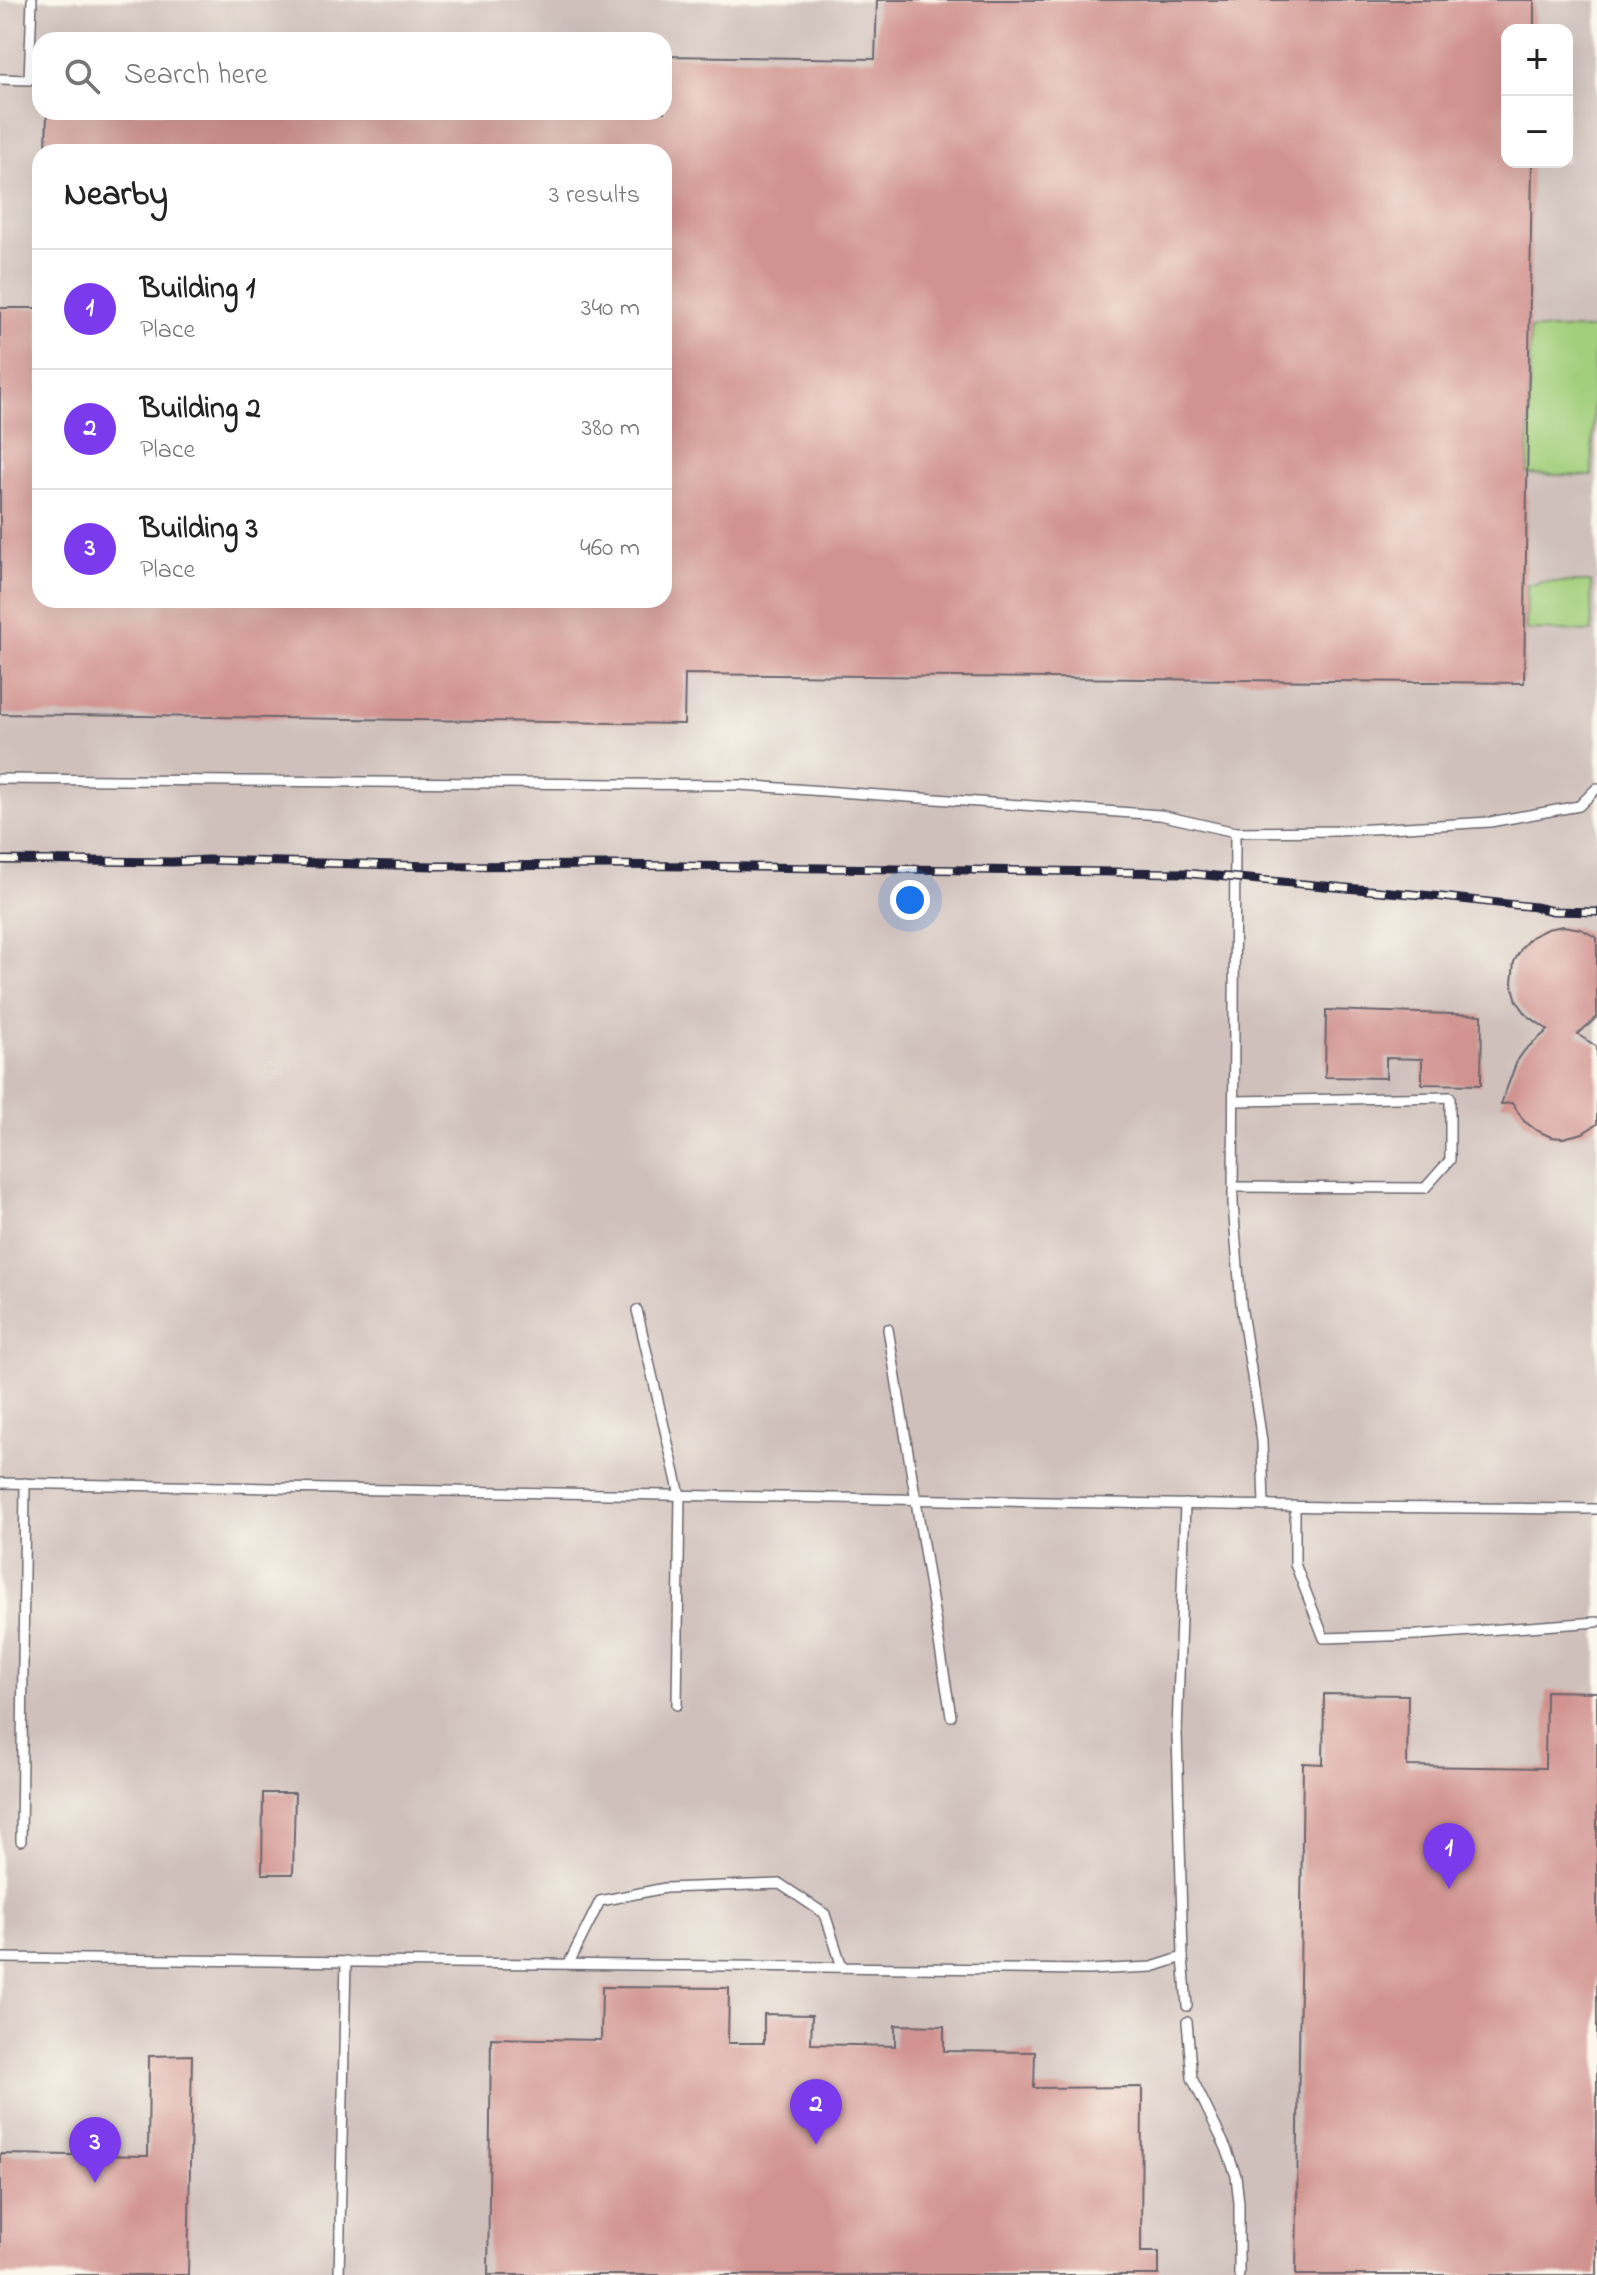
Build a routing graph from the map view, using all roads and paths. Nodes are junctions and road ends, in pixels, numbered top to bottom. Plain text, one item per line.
1 (32, 0) edge
2 (0, 79) edge
3 (0, 779) edge
4 (1597, 788) edge
5 (1235, 832) junction
6 (1234, 1101) junction
7 (1234, 1187) junction
8 (637, 1310) dead end
9 (888, 1329) dead end
10 (0, 1483) edge
11 (25, 1483) junction
12 (680, 1495) junction
13 (916, 1500) junction
14 (1185, 1504) junction
15 (1264, 1506) junction
16 (1295, 1506) junction
17 (1597, 1509) edge
18 (1597, 1622) edge
19 (677, 1705) dead end
20 (951, 1716) dead end
21 (21, 1841) dead end
22 (1183, 1957) junction
23 (0, 1958) edge
24 (346, 1961) junction
25 (569, 1963) junction
26 (842, 1967) junction
27 (1187, 2006) dead end
28 (1187, 2022) dead end
29 (339, 2275) edge
30 (1239, 2275) edge

1 - 2 lane
3 - 5 lane
4 - 5 lane
5 - 6 lane
6 - 7 lane
6 - 7 lane
7 - 15 lane
8 - 12 lane
9 - 13 lane
10 - 11 lane
11 - 12 lane
11 - 21 lane
12 - 13 lane
12 - 19 lane
13 - 14 lane
13 - 20 lane
14 - 15 lane
14 - 22 lane
15 - 16 lane
16 - 17 lane
16 - 18 lane
22 - 26 lane
22 - 27 lane
23 - 24 lane
24 - 25 lane
24 - 29 lane
25 - 26 lane
25 - 26 lane
28 - 30 lane

